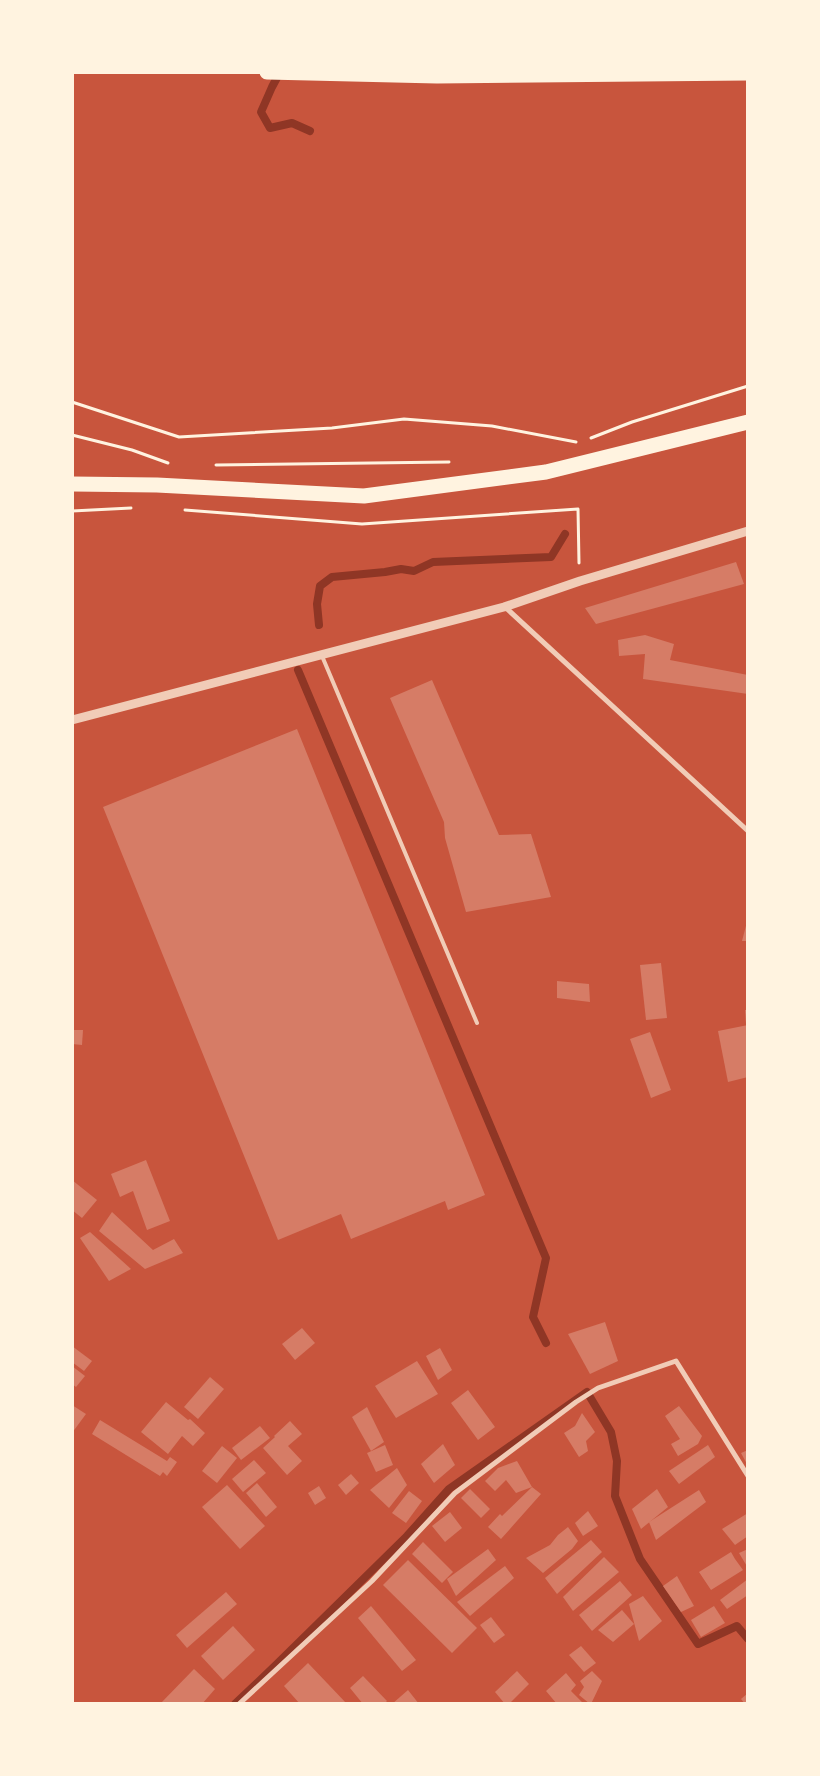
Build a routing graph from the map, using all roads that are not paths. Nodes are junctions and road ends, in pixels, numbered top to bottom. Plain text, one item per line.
1 (267, 72) edge
2 (748, 73) edge
3 (748, 422) edge
4 (72, 484) edge
5 (748, 531) edge
6 (504, 607) junction
7 (322, 656) junction
8 (72, 720) edge
9 (748, 831) edge
10 (477, 1023) dead end
11 (748, 1476) edge
12 (239, 1704) edge

1 - 2 highway
3 - 4 highway
5 - 6 street
6 - 7 street
6 - 9 street
7 - 8 street
7 - 10 lane
11 - 12 street

